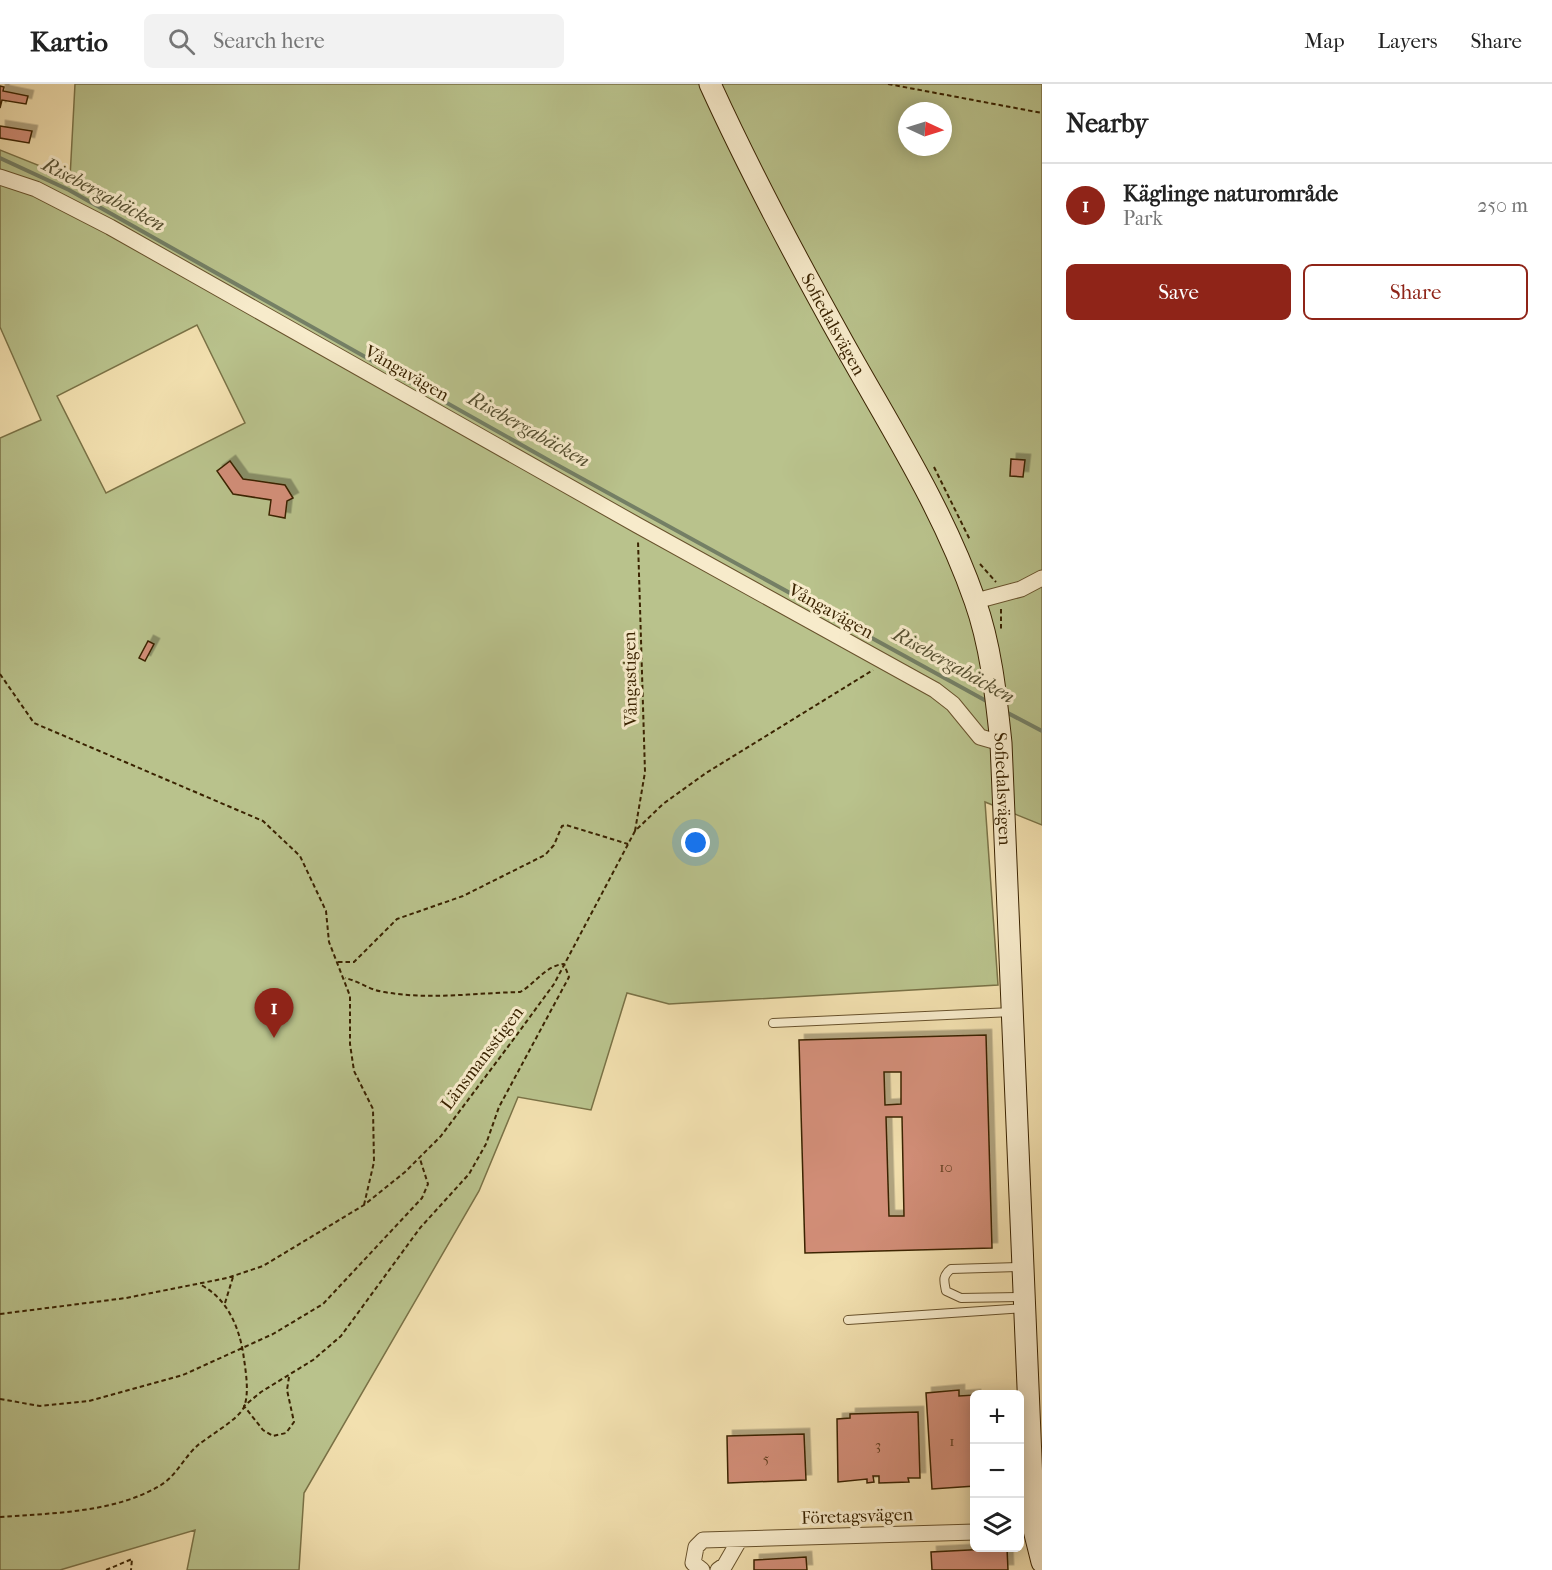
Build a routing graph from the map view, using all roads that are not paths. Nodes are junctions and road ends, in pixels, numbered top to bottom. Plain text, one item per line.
1 (710, 84) edge
2 (0, 177) edge
3 (1042, 578) edge
4 (976, 602) junction
5 (1001, 738) junction
6 (1014, 1012) junction
7 (773, 1023) dead end
8 (1024, 1267) junction
9 (1025, 1302) junction
10 (848, 1320) dead end
11 (1027, 1530) edge
12 (970, 1532) edge
13 (740, 1539) junction
14 (1042, 1562) edge
15 (702, 1570) edge
16 (718, 1570) edge

1 - 4 main road, Sofiedalsvägen
2 - 5 street, Vångavägen
3 - 4 street
4 - 5 main road, Sofiedalsvägen
5 - 6 main road, Sofiedalsvägen
6 - 7 lane
6 - 8 main road, Sofiedalsvägen
8 - 9 main road, Sofiedalsvägen
8 - 9 lane
9 - 10 lane
9 - 11 main road, Sofiedalsvägen
11 - 14 main road, Sofiedalsvägen
12 - 13 street, Företagsvägen
13 - 15 street, Företagsvägen
13 - 16 street

